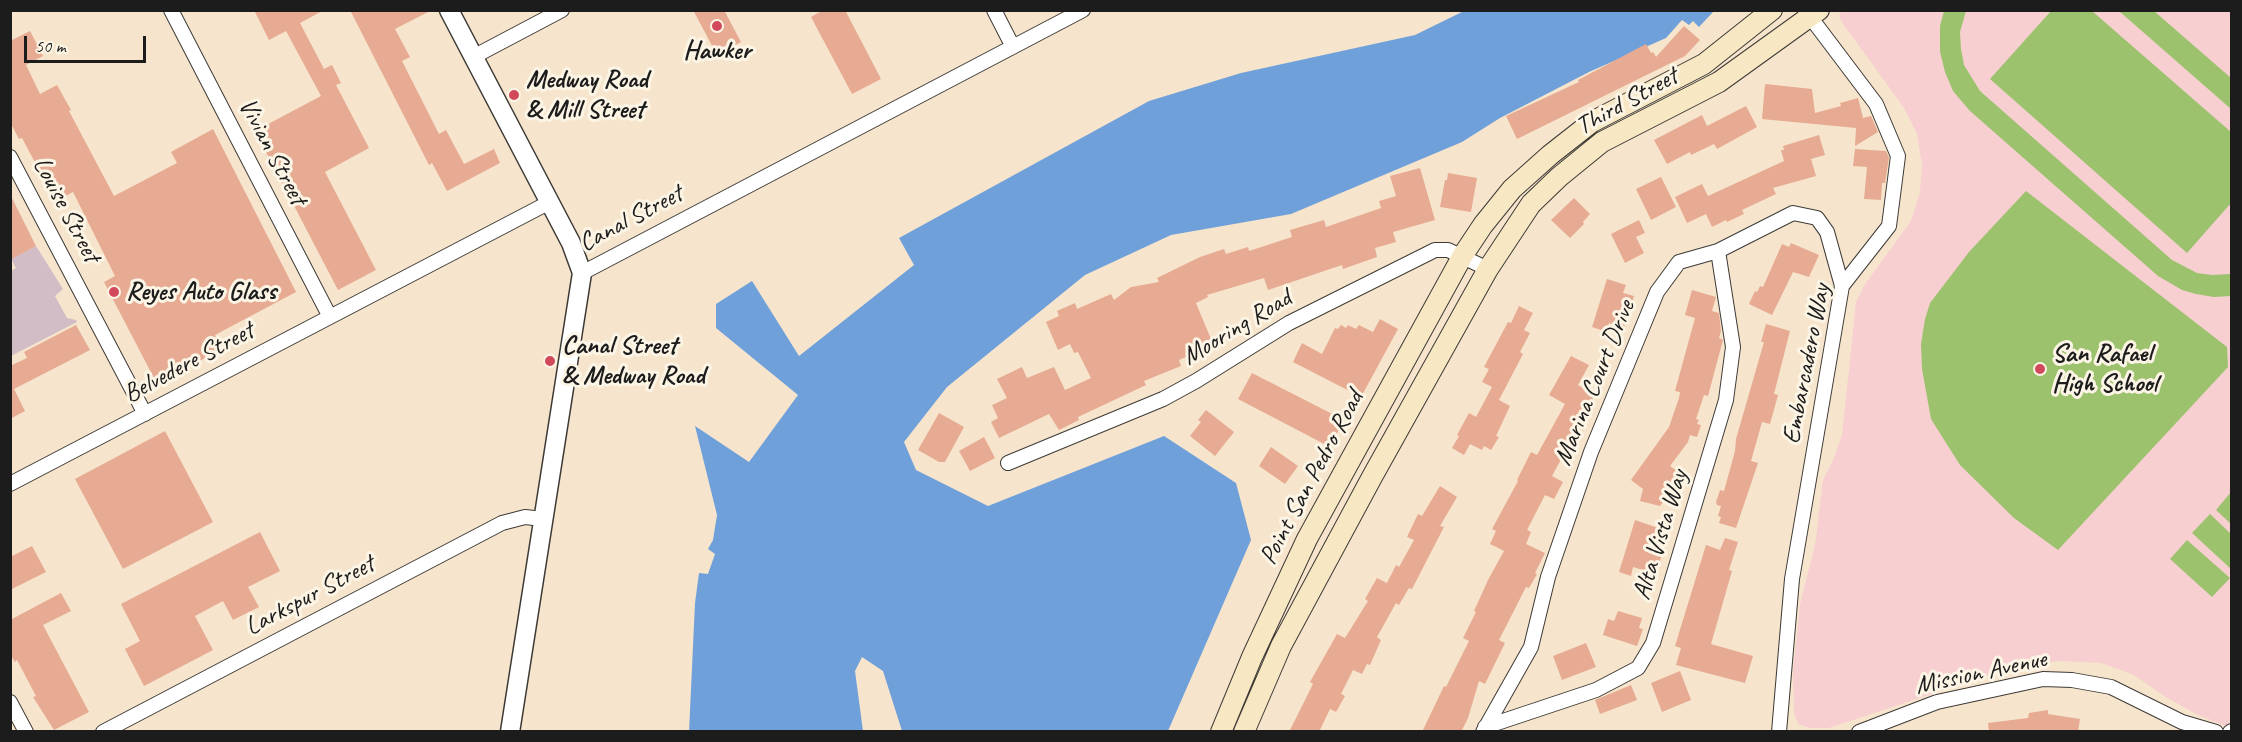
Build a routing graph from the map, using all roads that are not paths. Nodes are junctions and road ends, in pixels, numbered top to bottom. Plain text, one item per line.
1 (171, 10) edge
2 (449, 10) edge
3 (562, 10) edge
4 (994, 10) edge
5 (1083, 10) edge
6 (1772, 10) edge
7 (1811, 13) edge
8 (1013, 47) junction
9 (473, 57) junction
10 (10, 157) edge
11 (550, 202) junction
12 (1718, 251) junction
13 (1463, 255) junction
14 (1488, 269) junction
15 (582, 273) junction
16 (1842, 286) junction
17 (330, 316) junction
18 (145, 414) junction
19 (1008, 463) dead end
20 (10, 484) edge
21 (543, 519) junction
22 (10, 702) edge
23 (1484, 729) edge
24 (26, 732) edge
25 (103, 732) edge
26 (510, 732) edge
27 (1221, 732) edge
28 (1244, 732) edge
29 (1779, 732) edge
30 (1858, 732) edge
31 (2216, 732) edge

1 - 17 street, Vivian Street
2 - 9 street
3 - 9 street
4 - 8 street
5 - 8 street, Canal Street
6 - 13 main road, Third Street
7 - 14 main road, Third Street
7 - 16 street, Embarcadero Way
8 - 15 street, Canal Street
9 - 11 street
10 - 18 street, Louise Street
11 - 15 street
11 - 17 street, Belvedere Street
12 - 16 street, Marina Court Drive
12 - 23 street, Marina Court Drive
12 - 23 street, Alta Vista Way
13 - 14 street, Mooring Road
13 - 19 street, Mooring Road
13 - 27 main road, Point San Pedro Road
14 - 28 main road, Point San Pedro Road
15 - 21 street, Canal Street
16 - 29 street, Embarcadero Way
17 - 18 street, Belvedere Street
18 - 20 street, Belvedere Street
21 - 25 street, Larkspur Street
21 - 26 street, Canal Street
22 - 24 street
30 - 31 street, Mission Avenue

